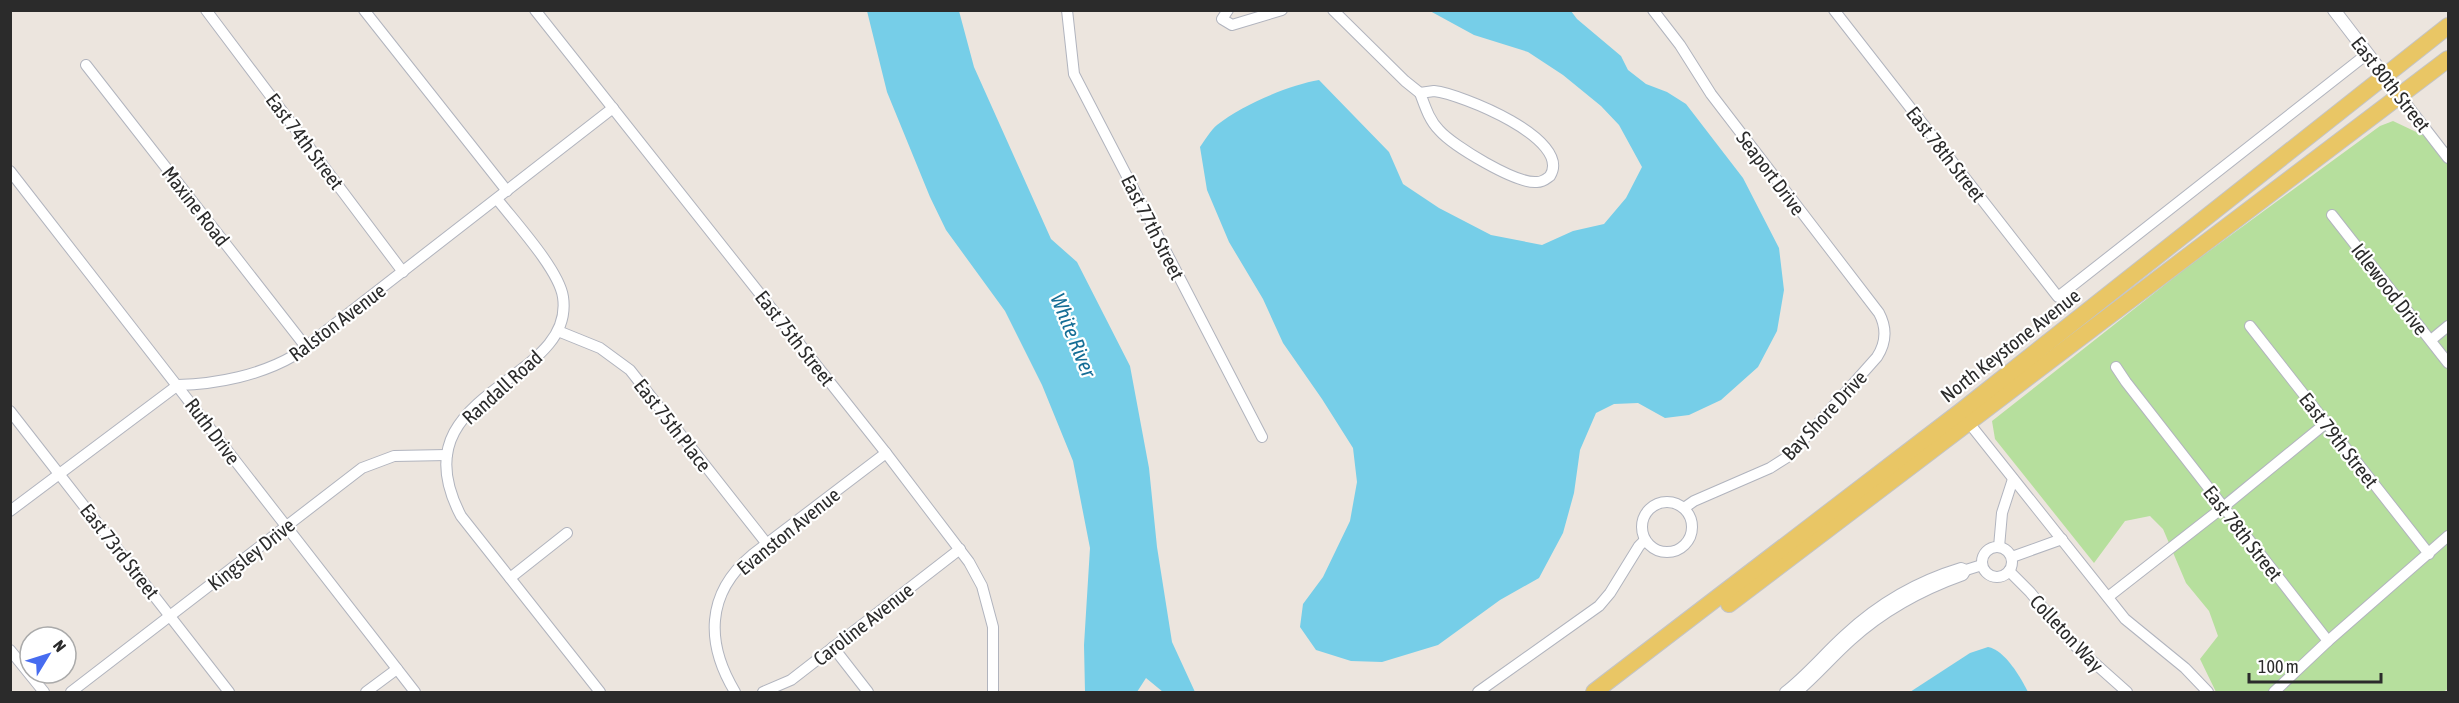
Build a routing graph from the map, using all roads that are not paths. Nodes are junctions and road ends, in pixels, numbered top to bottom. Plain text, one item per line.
1 (206, 10) edge
2 (364, 10) edge
3 (535, 10) edge
4 (1067, 10) edge
5 (1228, 10) edge
6 (1282, 10) edge
7 (1334, 10) edge
8 (1653, 10) edge
9 (1834, 10) edge
10 (2334, 10) edge
11 (2448, 26) edge
12 (2367, 54) junction
13 (2448, 59) edge
14 (86, 65) dead end
15 (2384, 75) junction
16 (1420, 93) junction
17 (2400, 96) junction
18 (613, 108) junction
19 (2447, 154) edge
20 (10, 171) edge
21 (507, 191) junction
22 (497, 199) junction
23 (2332, 215) dead end
24 (403, 272) junction
25 (2058, 297) joint
26 (2250, 326) dead end
27 (2448, 326) edge
28 (558, 331) junction
29 (1885, 337) joint
30 (2431, 340) junction
31 (306, 347) junction
32 (2448, 363) edge
33 (2116, 367) dead end
34 (178, 385) junction
35 (10, 411) edge
36 (1969, 423) junction
37 (2326, 423) junction
38 (1262, 437) dead end
39 (886, 453) junction
40 (447, 456) junction
41 (60, 474) junction
42 (2013, 479) junction
43 (1683, 508) junction
44 (2222, 508) junction
45 (10, 511) edge
46 (285, 527) junction
47 (567, 533) dead end
48 (2448, 536) edge
49 (2062, 539) junction
50 (1645, 540) junction
51 (767, 544) junction
52 (1999, 547) junction
53 (960, 549) junction
54 (2428, 555) junction
55 (2012, 557) junction
56 (1982, 565) junction
57 (1966, 570) junction
58 (2009, 572) junction
59 (510, 578) junction
60 (2108, 597) junction
61 (171, 616) junction
62 (2328, 641) junction
63 (833, 647) junction
64 (10, 650) edge
65 (397, 669) junction
66 (868, 692) edge
67 (44, 693) edge
68 (71, 693) edge
69 (229, 693) edge
70 (366, 693) edge
71 (416, 693) edge
72 (600, 693) edge
73 (735, 693) edge
74 (763, 693) edge
75 (993, 693) edge
76 (1478, 693) edge
77 (1594, 693) edge
78 (1612, 693) edge
79 (1785, 693) edge
80 (1797, 693) edge
81 (2127, 693) edge
82 (2208, 693) edge
83 (2274, 693) edge

1 - 24 street, East 74th Street
2 - 21 street
3 - 18 street, East 75th Street
4 - 38 street, East 77th Street
5 - 6 street
7 - 16 street
8 - 29 street, Seaport Drive
9 - 25 street, East 78th Street
10 - 12 street, East 80th Street
11 - 15 main road, North Keystone Avenue
12 - 15 street, East 80th Street
12 - 25 street, North Keystone Avenue
13 - 17 main road, North Keystone Avenue
14 - 31 street, Maxine Road
15 - 17 street, East 80th Street
15 - 77 main road, North Keystone Avenue
16 - 16 street
17 - 19 street, East 80th Street
17 - 36 main road, North Keystone Avenue
18 - 21 street, Ralston Avenue
18 - 39 street, East 75th Street
20 - 34 street, Ruth Drive
21 - 22 street, Ralston Avenue
22 - 24 street, Ralston Avenue
22 - 28 street, Randall Road
23 - 30 street, Idlewood Drive
24 - 31 street, Ralston Avenue
26 - 37 street, East 79th Street
27 - 30 street
28 - 40 street, Randall Road
28 - 51 street, East 75th Place
29 - 43 street, Bay Shore Drive
30 - 32 street, Idlewood Drive
31 - 34 street, Ralston Avenue
33 - 44 street, East 78th Street
34 - 41 street
34 - 46 street, Ruth Drive
35 - 41 street, East 73rd Street
36 - 42 street
36 - 78 main road, North Keystone Avenue
37 - 44 street
37 - 54 street, East 79th Street
39 - 51 street, Evanston Avenue
39 - 53 street, East 75th Street
40 - 46 street, Kingsley Drive
40 - 59 street, Randall Road
41 - 45 street
41 - 61 street, East 73rd Street
42 - 49 street
42 - 52 street
43 - 50 street
43 - 50 street
44 - 60 street
44 - 62 street, East 78th Street
46 - 61 street, Kingsley Drive
46 - 65 street, Ruth Drive
47 - 59 street
48 - 54 street
49 - 55 street
49 - 60 street
50 - 76 street
51 - 73 street, Evanston Avenue
52 - 55 street
52 - 56 street
53 - 63 street, Caroline Avenue
53 - 75 street, East 75th Street
54 - 62 street
55 - 58 street
56 - 57 street
56 - 58 street
57 - 79 street
57 - 80 street
58 - 81 street, Colleton Way
59 - 72 street, Randall Road
60 - 82 street
61 - 68 street, Kingsley Drive
61 - 69 street, East 73rd Street
62 - 83 street
63 - 66 street
63 - 74 street, Caroline Avenue
64 - 67 street
65 - 70 street
65 - 71 street, Ruth Drive

